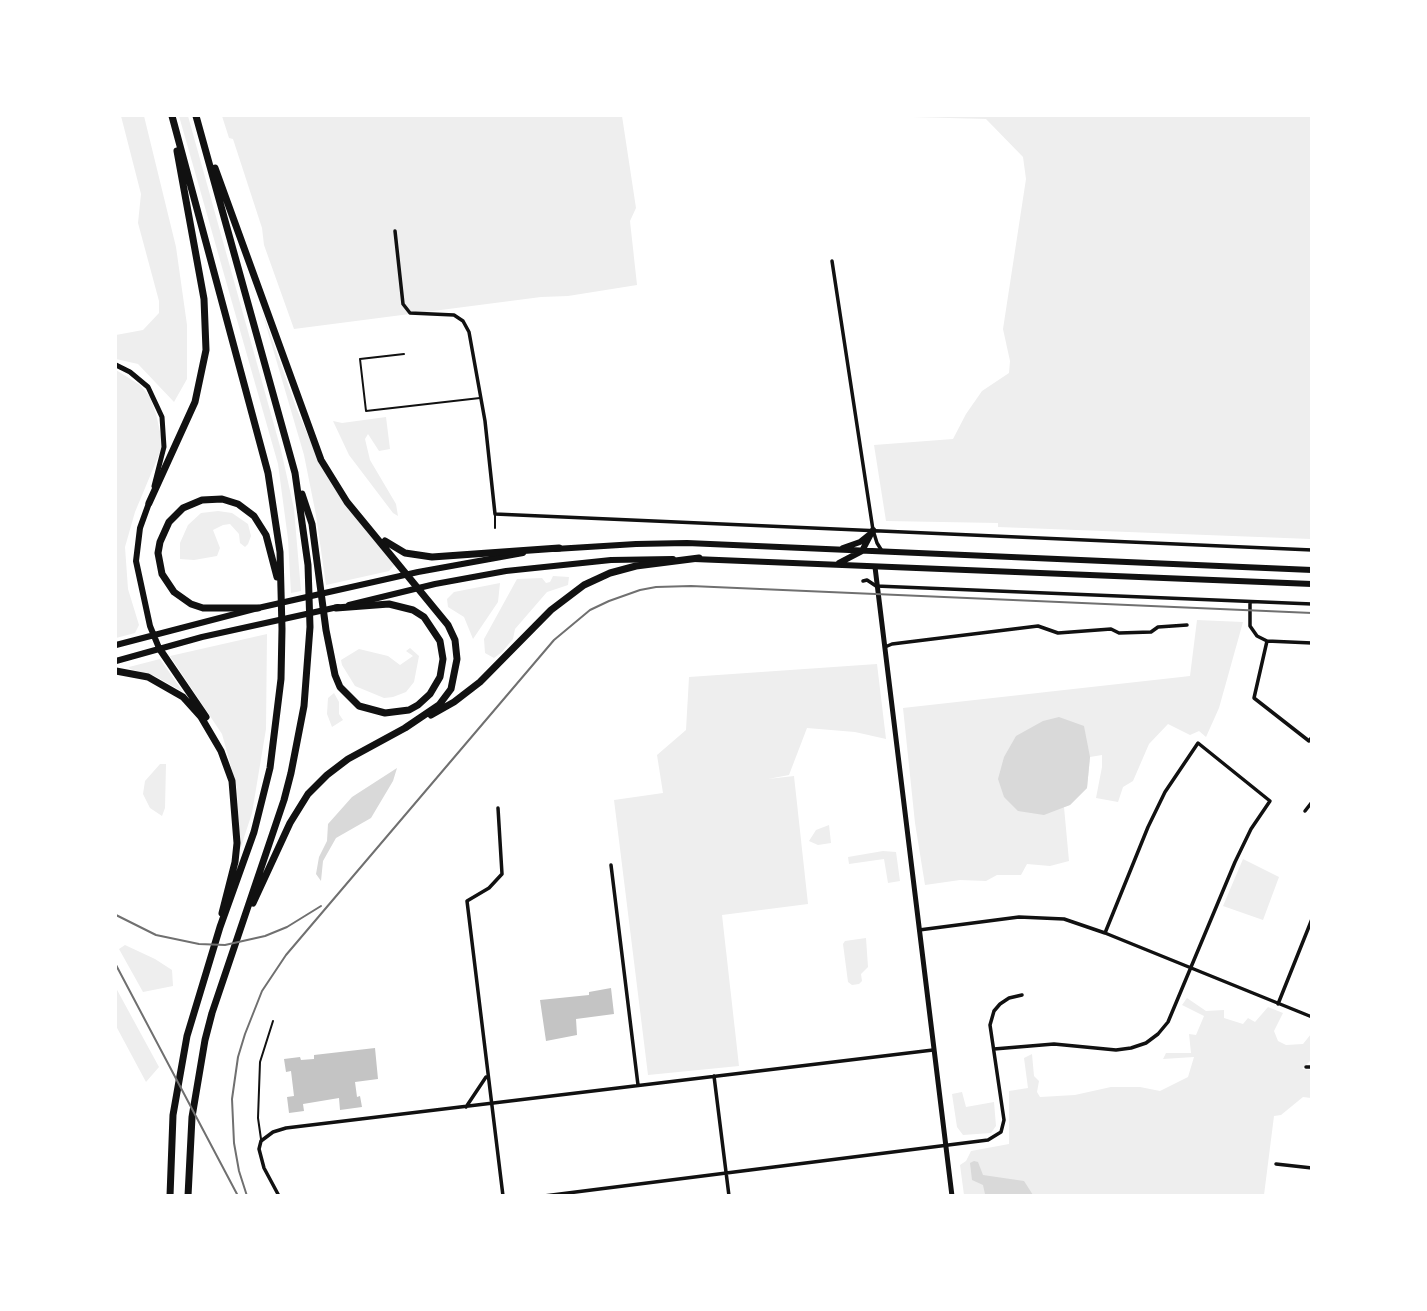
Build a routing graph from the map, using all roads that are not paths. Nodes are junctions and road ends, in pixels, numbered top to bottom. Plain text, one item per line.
1 (172, 116) edge
2 (197, 116) edge
3 (395, 231) dead end
4 (832, 261) dead end
5 (404, 354) dead end
6 (116, 365) edge
7 (481, 398) junction
8 (298, 483) junction
9 (149, 503) junction
10 (495, 514) junction
11 (370, 528) junction
12 (495, 528) dead end
13 (873, 530) junction
14 (559, 548) junction
15 (827, 550) junction
16 (1311, 550) edge
17 (862, 551) junction
18 (883, 552) junction
19 (699, 558) junction
20 (830, 565) junction
21 (875, 567) junction
22 (1311, 570) edge
23 (407, 574) junction
24 (863, 581) dead end
25 (1311, 584) edge
26 (876, 586) junction
27 (418, 588) junction
28 (281, 598) junction
29 (1250, 602) junction
30 (1311, 604) edge
31 (258, 608) junction
32 (336, 608) junction
33 (1187, 625) dead end
34 (152, 634) junction
35 (1267, 641) junction
36 (1311, 643) edge
37 (116, 645) edge
38 (159, 648) junction
39 (883, 648) junction
40 (116, 661) edge
41 (116, 671) edge
42 (405, 727) junction
43 (1311, 737) edge
44 (221, 751) junction
45 (1311, 802) edge
46 (498, 808) dead end
47 (1305, 811) dead end
48 (611, 865) dead end
49 (1311, 919) edge
50 (242, 925) junction
51 (220, 927) junction
52 (919, 930) junction
53 (1105, 933) junction
54 (1190, 968) junction
55 (1022, 995) dead end
56 (1278, 1004) junction
57 (1311, 1017) edge
58 (273, 1021) dead end
59 (934, 1049) junction
60 (994, 1049) junction
61 (488, 1075) junction
62 (714, 1075) junction
63 (638, 1085) junction
64 (491, 1104) junction
65 (466, 1107) junction
66 (261, 1140) junction
67 (946, 1146) junction
68 (1276, 1164) dead end
69 (1311, 1168) edge
70 (726, 1173) junction
71 (170, 1195) edge
72 (188, 1195) edge
73 (279, 1195) edge
74 (503, 1195) edge
75 (544, 1195) edge
76 (729, 1195) edge
77 (952, 1195) edge

1 - 9 highway
1 - 28 highway
2 - 8 highway
2 - 11 highway
3 - 7 street
4 - 13 street
5 - 7 lane
6 - 9 street
7 - 10 street
8 - 32 highway
8 - 50 highway
9 - 34 main road
10 - 12 lane
10 - 13 street
11 - 14 highway
11 - 23 highway
13 - 15 main road
13 - 16 street
13 - 17 main road
13 - 18 street
14 - 15 main road
14 - 23 main road
15 - 17 main road
17 - 18 main road
17 - 20 main road
18 - 22 main road
19 - 20 main road
19 - 27 main road
19 - 42 highway
20 - 21 main road
21 - 25 main road
21 - 26 street
23 - 27 highway
23 - 31 main road
24 - 26 street
26 - 29 street
26 - 39 street
27 - 32 main road
27 - 42 highway
28 - 31 highway
28 - 51 highway
29 - 30 street
29 - 35 street
31 - 34 main road
32 - 38 main road
33 - 39 street
34 - 37 main road
34 - 38 main road
35 - 36 street
35 - 43 street
38 - 40 main road
38 - 44 highway
39 - 52 street
41 - 44 highway
42 - 50 highway
44 - 51 highway
45 - 47 street
46 - 61 street
48 - 63 street
49 - 56 street
50 - 72 highway
51 - 71 highway
52 - 53 street
52 - 59 street
53 - 54 street
53 - 54 street
54 - 56 street
54 - 60 street
55 - 60 street
56 - 57 street
58 - 66 lane
59 - 62 street
59 - 67 street
60 - 67 street
61 - 64 street
61 - 65 street
62 - 63 street
62 - 70 street
63 - 64 street
64 - 65 street
64 - 74 street
65 - 66 street
66 - 73 street
67 - 70 street
67 - 77 street
68 - 69 street
70 - 75 street
70 - 76 street

